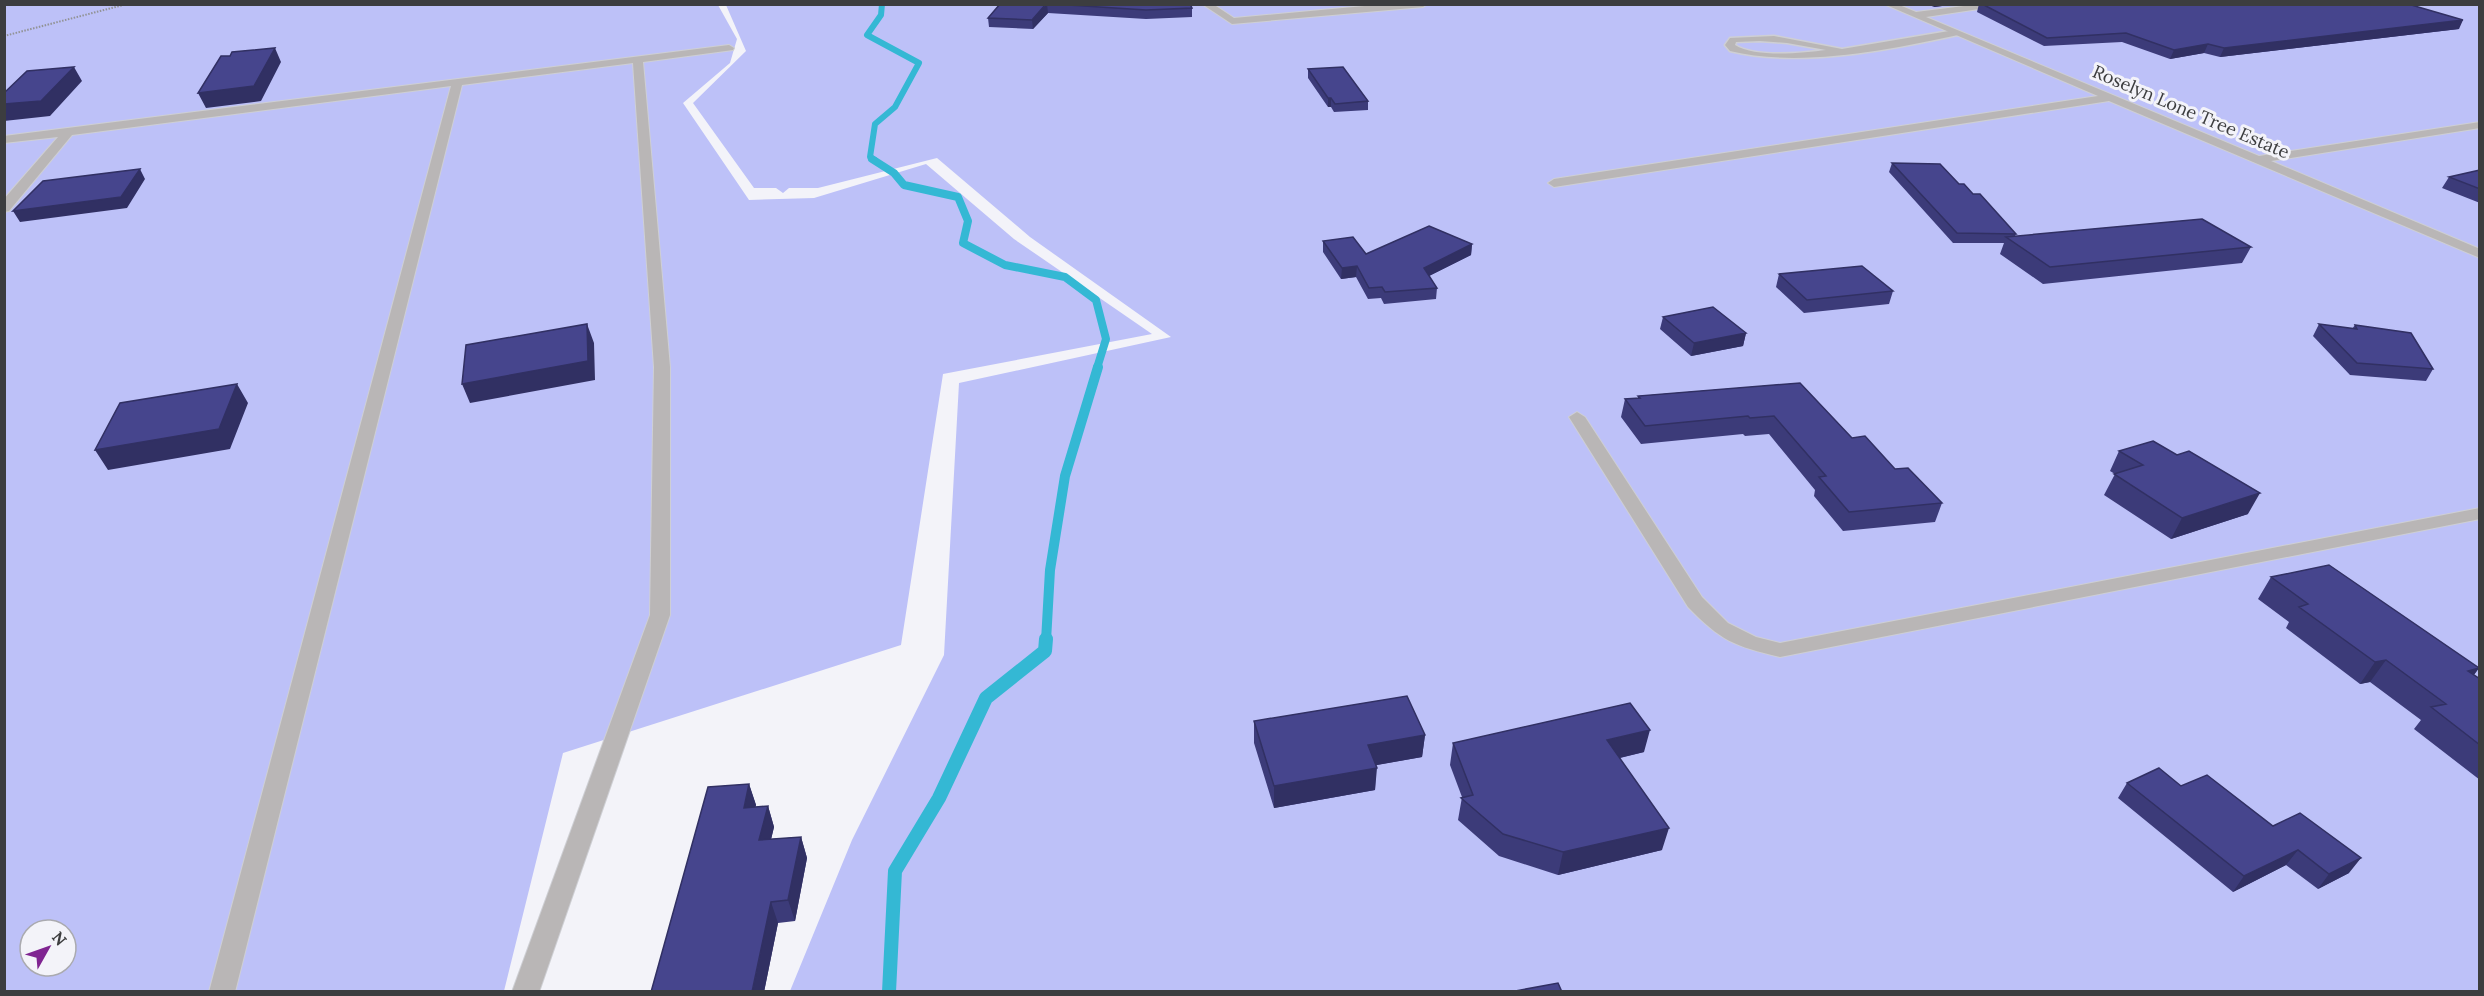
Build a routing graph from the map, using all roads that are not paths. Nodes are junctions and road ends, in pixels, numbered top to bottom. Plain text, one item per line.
1 (1206, 4) edge
2 (1423, 4) edge
3 (1888, 4) edge
4 (2008, 4) edge
5 (1914, 15) junction
6 (1955, 33) junction
7 (729, 48) dead end
8 (1840, 51) junction
9 (638, 61) junction
10 (457, 84) junction
11 (2110, 98) junction
12 (2480, 124) edge
13 (69, 131) junction
14 (4, 140) edge
15 (2258, 160) junction
16 (1554, 183) dead end
17 (4, 208) edge
18 (2480, 254) edge
19 (1577, 417) dead end
20 (2480, 513) edge
21 (222, 992) edge
22 (525, 992) edge

1 - 2 street
3 - 5 street, Roselyn Lone Tree Estate
4 - 5 street
5 - 6 street, Roselyn Lone Tree Estate
6 - 8 lane
6 - 11 street, Roselyn Lone Tree Estate
7 - 9 street
8 - 8 lane
9 - 10 street
9 - 22 street
10 - 13 street
10 - 21 street
11 - 15 street, Roselyn Lone Tree Estate
11 - 16 street
12 - 15 street
13 - 14 street
13 - 17 street
15 - 18 street, Roselyn Lone Tree Estate
19 - 20 street

